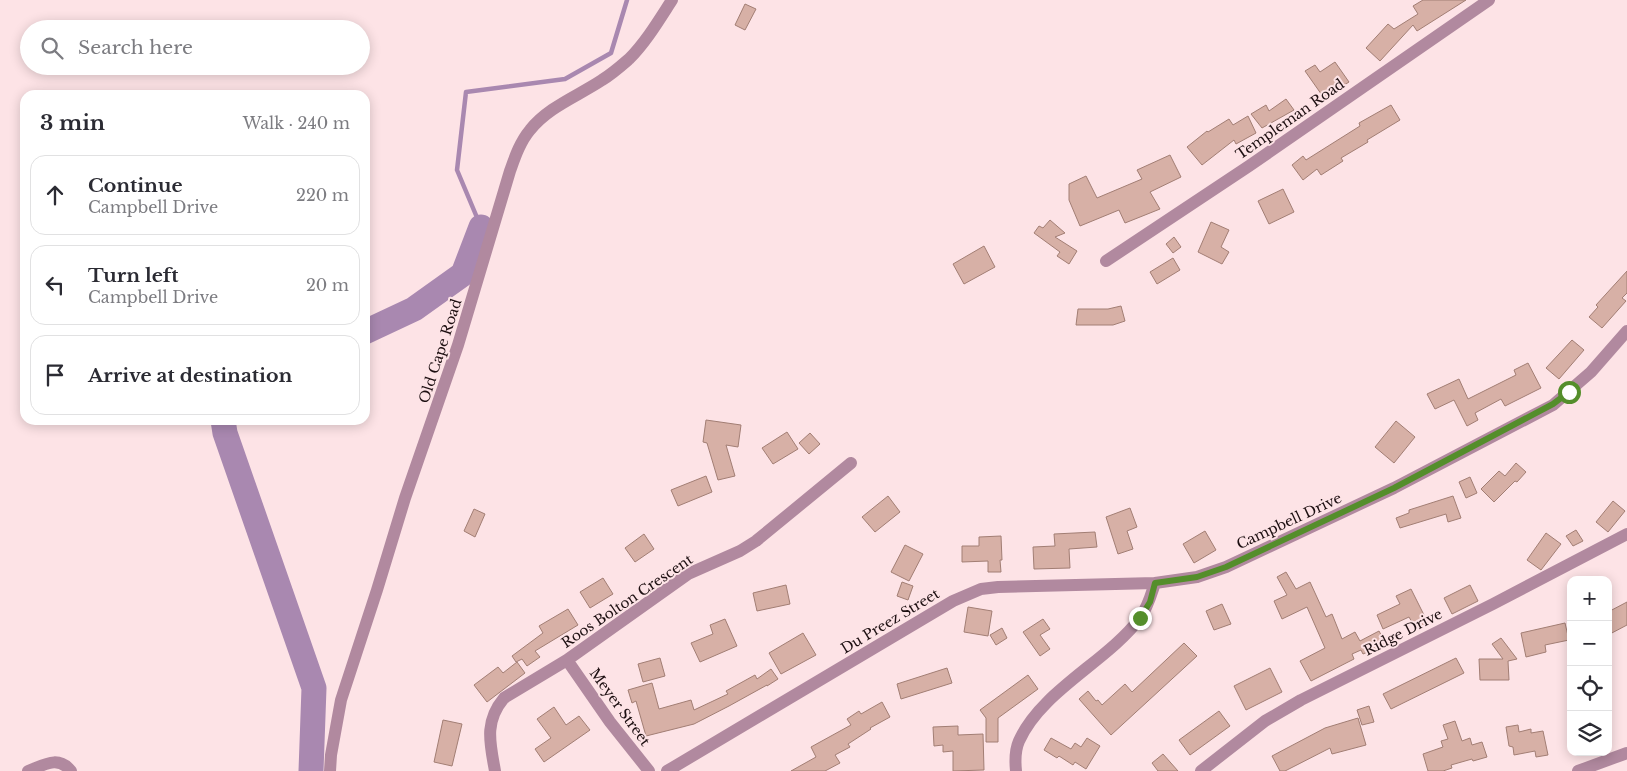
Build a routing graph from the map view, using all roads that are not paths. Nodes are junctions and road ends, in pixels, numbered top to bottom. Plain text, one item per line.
1 (672, 0) edge
2 (1489, 0) edge
3 (1106, 261) dead end
4 (1627, 331) edge
5 (851, 463) dead end
6 (1627, 534) edge
7 (1155, 583) junction
8 (568, 660) junction
9 (1627, 754) edge
10 (28, 771) edge
11 (71, 771) edge
12 (330, 771) edge
13 (495, 771) edge
14 (649, 771) edge
15 (667, 771) edge
16 (1016, 771) edge
17 (1201, 771) edge
18 (1578, 771) edge

1 - 12 street, Old Cape Road
2 - 3 street, Templeman Road
4 - 7 street, Campbell Drive
5 - 8 street, Roos Bolton Crescent
6 - 17 street, Ridge Drive
7 - 15 street, Du Preez Street
7 - 16 street
8 - 13 street, Roos Bolton Crescent
8 - 14 street, Meyer Street
9 - 18 street
10 - 11 street

